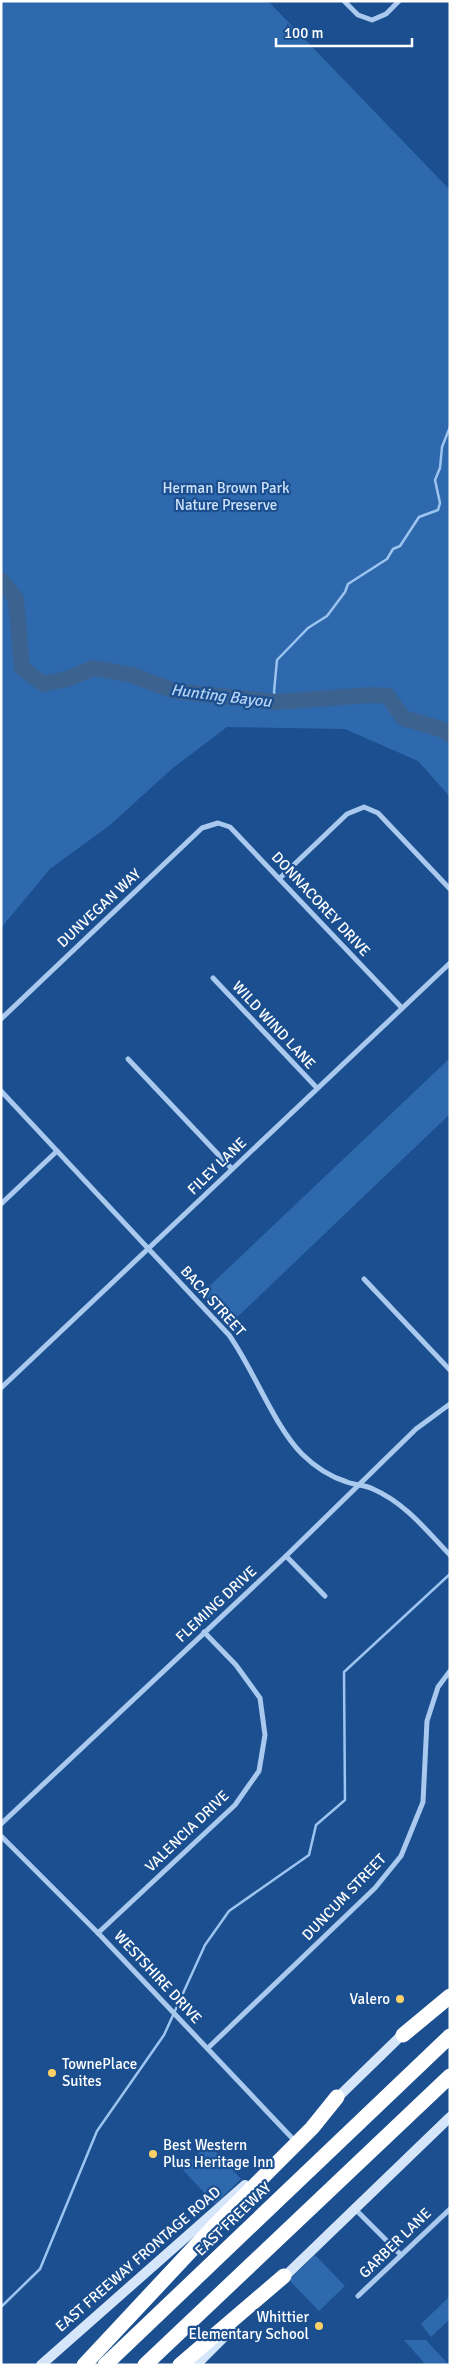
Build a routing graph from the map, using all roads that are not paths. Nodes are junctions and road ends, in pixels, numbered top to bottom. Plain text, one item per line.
1 (344, 1) edge
2 (399, 1) edge
3 (218, 823) joint
4 (280, 878) junction
5 (450, 889) edge
6 (450, 963) edge
7 (213, 978) dead end
8 (402, 1008) junction
9 (1, 1018) edge
10 (128, 1059) dead end
11 (317, 1088) junction
12 (1, 1091) edge
13 (57, 1151) junction
14 (232, 1168) junction
15 (1, 1204) edge
16 (148, 1248) junction
17 (364, 1279) dead end
18 (450, 1370) edge
19 (1, 1388) edge
20 (450, 1404) edge
21 (358, 1484) junction
22 (450, 1555) edge
23 (286, 1556) junction
24 (325, 1596) dead end
25 (204, 1632) junction
26 (450, 1671) edge
27 (1, 1824) edge
28 (1, 1836) edge
29 (98, 1933) junction
30 (450, 1989) edge
31 (450, 1996) edge
32 (402, 2035) junction
33 (450, 2036) edge
34 (208, 2048) junction
35 (450, 2076) edge
36 (337, 2097) junction
37 (450, 2117) edge
38 (293, 2139) junction
39 (354, 2209) junction
40 (450, 2209) edge
41 (401, 2255) junction
42 (284, 2276) junction
43 (358, 2296) dead end
44 (41, 2365) edge
45 (84, 2365) edge
46 (105, 2365) edge
47 (144, 2365) edge
48 (180, 2365) edge
49 (196, 2365) edge

1 - 2 street
3 - 4 street, DONNACOREY DRIVE
3 - 9 street, DUNVEGAN WAY
4 - 5 street
4 - 8 street, DONNACOREY DRIVE
6 - 8 street, FILEY LANE
7 - 11 street, WILD WIND LANE
8 - 11 street, FILEY LANE
10 - 14 street
11 - 14 street, FILEY LANE
12 - 13 street, BACA STREET
13 - 15 street
13 - 16 street, BACA STREET
14 - 16 street, FILEY LANE
16 - 19 street, FILEY LANE
16 - 21 street, BACA STREET
17 - 18 street
20 - 21 street, FLEMING DRIVE
21 - 22 street, BACA STREET
21 - 23 street, FLEMING DRIVE
23 - 24 street
23 - 25 street, FLEMING DRIVE
25 - 27 street, FLEMING DRIVE
25 - 29 street, VALENCIA DRIVE
26 - 34 street, DUNCUM STREET
28 - 29 street, WESTSHIRE DRIVE
29 - 34 street, WESTSHIRE DRIVE
30 - 32 main road, EAST FREEWAY FRONTAGE ROAD
31 - 32 highway
32 - 36 main road, EAST FREEWAY FRONTAGE ROAD
33 - 46 highway, EAST FREEWAY
34 - 38 street, WESTSHIRE DRIVE
35 - 47 highway
36 - 38 main road, EAST FREEWAY FRONTAGE ROAD
36 - 45 highway
37 - 39 main road
38 - 44 main road, EAST FREEWAY FRONTAGE ROAD
39 - 41 street
39 - 42 main road
40 - 41 street, GARBER LANE
41 - 43 street, GARBER LANE
42 - 48 highway
42 - 49 main road

